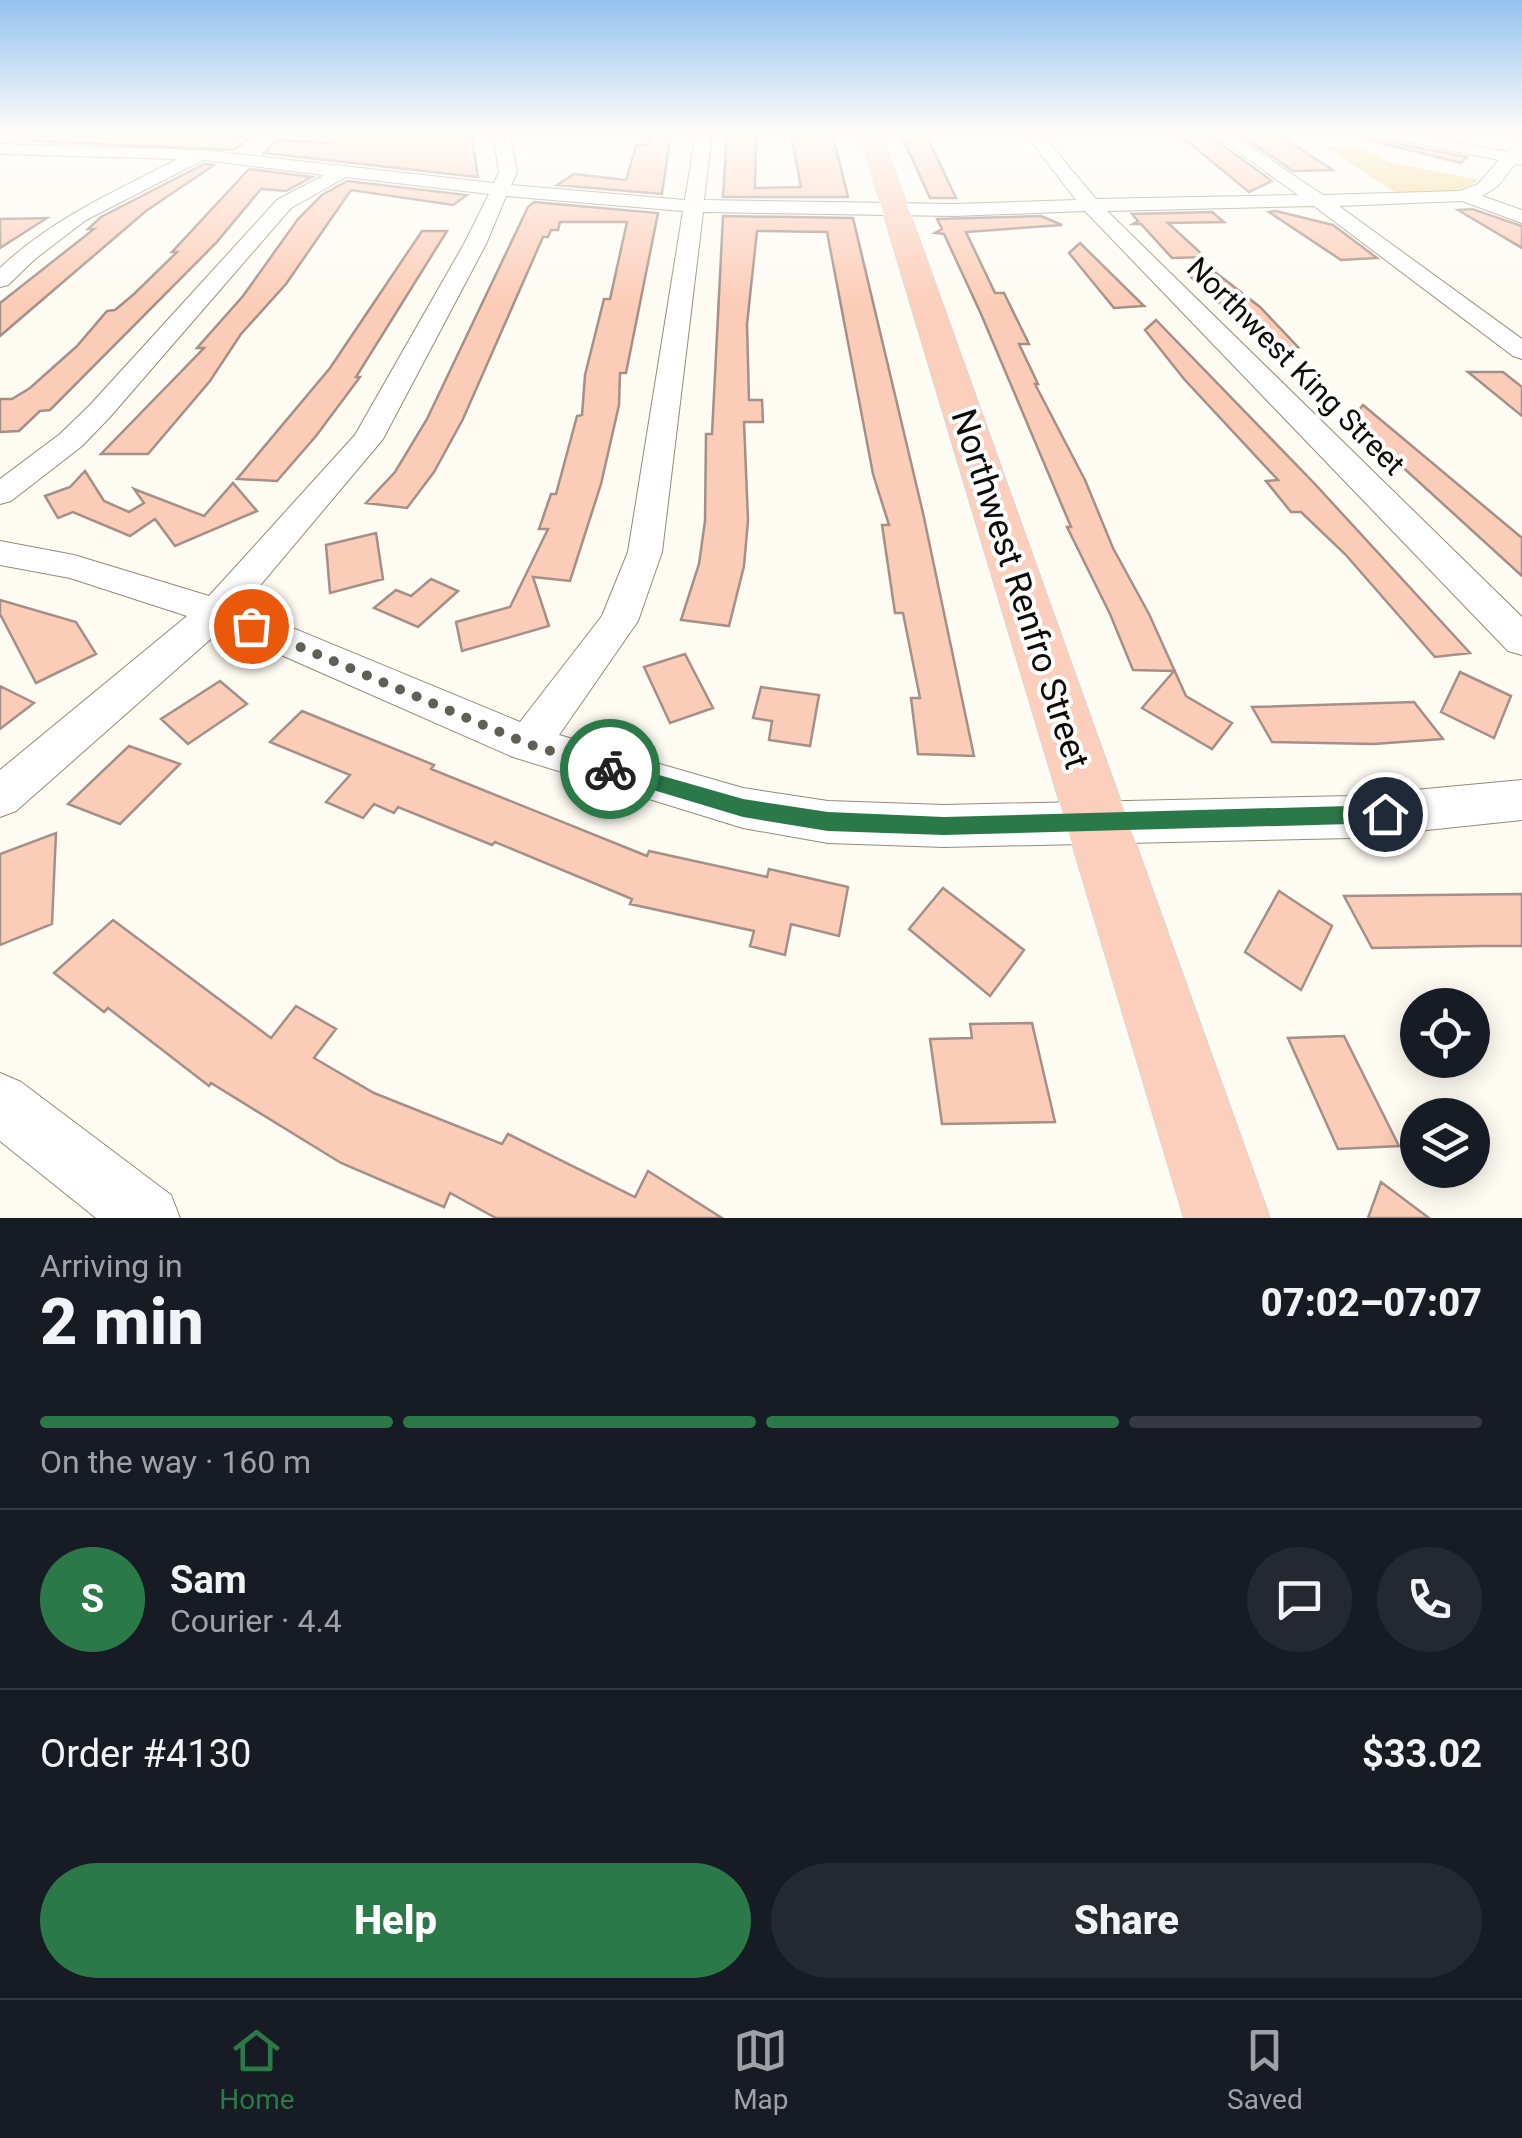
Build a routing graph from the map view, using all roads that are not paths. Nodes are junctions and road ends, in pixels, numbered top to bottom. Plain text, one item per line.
1 (133, 189) edge
2 (312, 189) edge
3 (490, 189) edge
4 (695, 189) edge
5 (889, 189) edge
6 (1077, 189) edge
7 (1302, 189) edge
8 (1484, 189) edge
9 (500, 190) junction
10 (1465, 196) junction
11 (1321, 202) junction
12 (1090, 205) junction
13 (692, 206) junction
14 (896, 210) junction
15 (1522, 217) edge
16 (0, 280) edge
17 (1522, 351) edge
18 (0, 494) edge
19 (0, 553) edge
20 (217, 612) junction
21 (1522, 641) edge
22 (528, 744) junction
23 (0, 797) edge
24 (1522, 800) edge
25 (1096, 823) junction
26 (0, 1103) edge
27 (148, 1218) edge
28 (1227, 1218) edge

1 - 16 street
2 - 18 street
3 - 9 street
4 - 13 street
5 - 14 main road, Northwest Renfro Street
6 - 12 street, Northwest King Street
7 - 11 street
8 - 10 street
9 - 13 street
9 - 20 street
10 - 11 street
10 - 15 street
11 - 12 street
11 - 17 street
12 - 14 street
12 - 21 street, Northwest King Street
13 - 14 street
13 - 22 street
14 - 25 main road, Northwest Renfro Street
19 - 20 street
20 - 22 street
20 - 23 street
22 - 25 street
24 - 25 street
25 - 28 main road, Northwest Renfro Street
26 - 27 street

